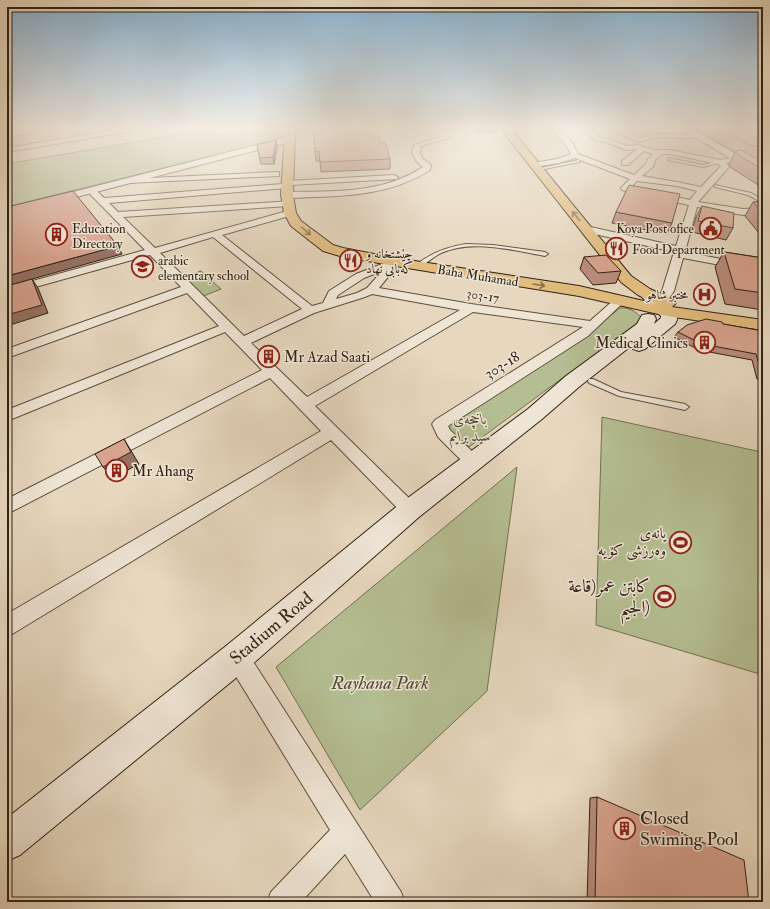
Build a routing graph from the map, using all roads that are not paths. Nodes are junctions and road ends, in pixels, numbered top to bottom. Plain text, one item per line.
1 (161, 171) edge
2 (287, 171) edge
3 (422, 171) edge
4 (541, 171) edge
5 (617, 171) edge
6 (643, 171) edge
7 (721, 171) edge
8 (414, 176) junction
9 (636, 178) junction
10 (128, 181) junction
11 (716, 186) dead end
12 (91, 190) junction
13 (702, 190) junction
14 (286, 193) junction
15 (102, 201) junction
16 (763, 202) edge
17 (693, 204) junction
18 (763, 211) edge
19 (7, 212) edge
20 (115, 215) junction
21 (586, 229) junction
22 (215, 234) junction
23 (152, 251) junction
24 (679, 252) junction
25 (545, 254) dead end
26 (395, 262) junction
27 (418, 266) junction
28 (763, 270) edge
29 (626, 279) junction
30 (189, 288) junction
31 (371, 290) junction
32 (578, 291) junction
33 (7, 292) edge
34 (640, 298) junction
35 (620, 300) junction
36 (328, 304) junction
37 (471, 308) junction
38 (310, 310) junction
39 (669, 312) junction
40 (763, 320) edge
41 (592, 325) junction
42 (763, 325) edge
43 (227, 326) junction
44 (242, 342) junction
45 (7, 354) edge
46 (272, 371) junction
47 (591, 381) junction
48 (305, 404) junction
49 (685, 407) dead end
50 (535, 414) junction
51 (7, 416) edge
52 (332, 432) junction
53 (472, 461) junction
54 (7, 507) edge
55 (410, 510) junction
56 (7, 626) edge
57 (238, 657) junction
58 (347, 832) junction
59 (7, 842) edge
60 (282, 902) edge
61 (392, 902) edge

1 - 10 street
2 - 14 main road
3 - 8 street
21 -> 4 main road
5 - 9 street
6 - 9 street
7 - 13 street
8 - 14 street
8 - 14 street
9 - 13 street
9 - 17 street
10 - 12 street
10 - 14 street
11 - 16 lane
12 - 15 street
12 - 19 street
13 - 17 street
14 - 15 street
14 - 20 street
14 - 22 street
14 -> 26 main road, Baha Muhamad
15 - 20 street
17 - 18 street
17 - 24 street
20 - 23 street
21 - 24 street
21 - 29 main road
22 - 23 street
22 - 38 street
23 - 30 street
23 - 33 street
24 - 28 street
24 - 39 street
25 - 27 lane
26 - 27 main road, Baha Muhamad
26 - 31 street
26 - 36 street
27 -> 32 main road, Baha Muhamad
29 - 32 main road
29 - 34 main road
30 - 43 street
30 - 45 street
31 - 36 street
31 - 37 street, 303-17
32 - 35 main road, Baha Muhamad
34 - 35 main road, Baha Muhamad
34 - 39 main road
35 - 41 street, 303-18
36 - 38 street
37 - 41 street, 303-17
37 - 48 street
38 - 44 street
39 - 40 main road
39 - 42 main road
39 - 47 main road
39 - 50 main road
41 - 53 street, 303-18
43 - 44 street
43 - 51 street
44 - 46 street
46 - 48 street
46 - 54 street
47 - 49 lane
47 - 50 main road
48 - 52 street
50 - 53 main road, Stadium Road
52 - 55 street
52 - 56 street
53 - 55 main road, Stadium Road
55 - 57 main road, Stadium Road
57 - 58 street
57 - 59 main road, Stadium Road
58 - 60 street
58 - 61 street

